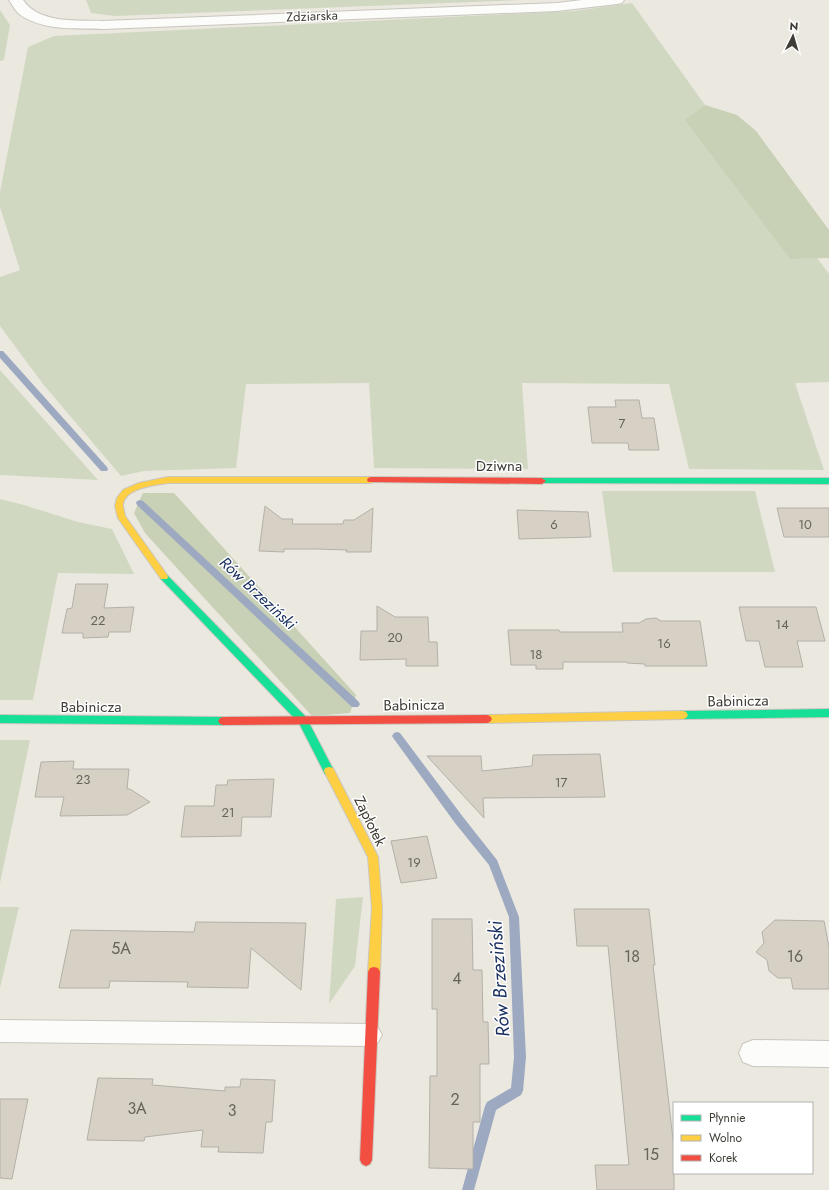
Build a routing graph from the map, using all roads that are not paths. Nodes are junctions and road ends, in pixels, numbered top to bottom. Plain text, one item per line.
1 (16, 0) edge
2 (617, 0) edge
3 (829, 481) edge
4 (167, 582) joint
5 (829, 713) edge
6 (0, 720) edge
7 (303, 720) junction
8 (0, 1031) edge
9 (370, 1035) junction
10 (753, 1053) dead end
11 (829, 1054) edge
12 (366, 1160) dead end

1 - 2 street, Zdziarska
3 - 4 street, Dziwna
4 - 7 street, Zapłotek
5 - 7 street, Babinicza
6 - 7 street, Babinicza
7 - 9 street, Zapłotek
8 - 9 lane
9 - 12 street, Zapłotek
10 - 11 street

